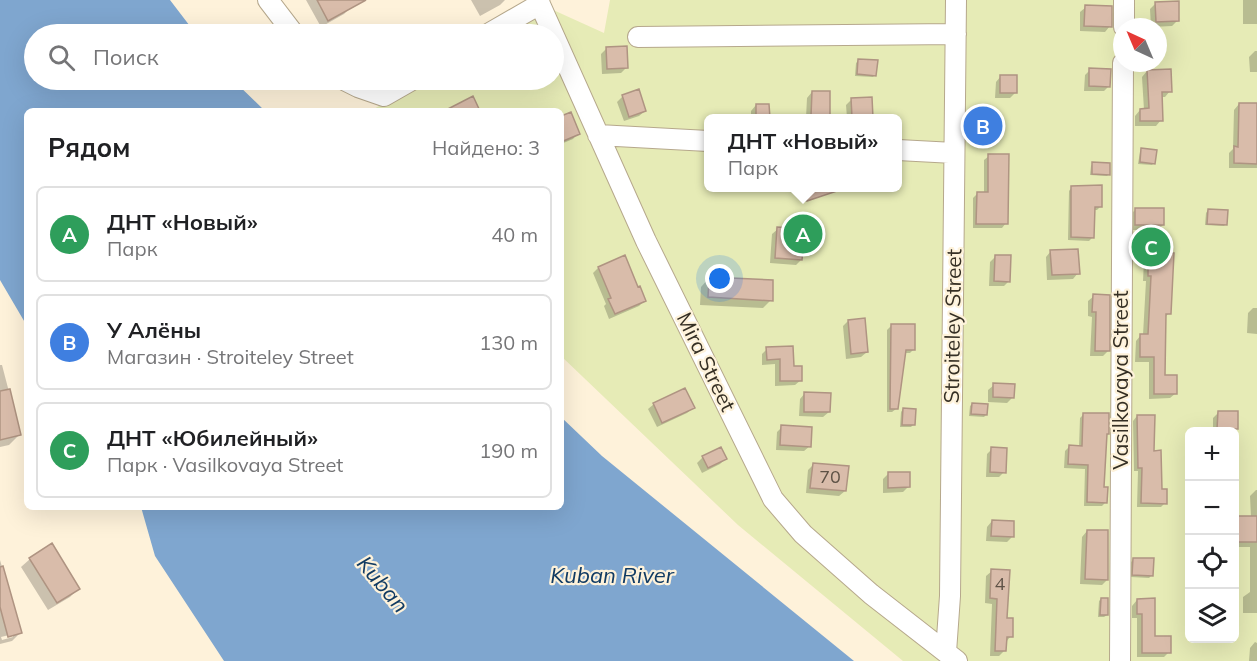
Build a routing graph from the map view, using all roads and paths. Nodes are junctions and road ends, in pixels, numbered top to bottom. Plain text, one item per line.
1 (268, 0) edge
2 (956, 0) edge
3 (1124, 0) edge
4 (539, 2) edge
5 (1124, 18) edge
6 (286, 24) edge
7 (504, 24) edge
8 (549, 24) edge
9 (956, 34) junction
10 (638, 37) dead end
11 (564, 58) edge
12 (1123, 72) edge
13 (367, 90) edge
14 (394, 90) edge
15 (598, 135) junction
16 (704, 141) edge
17 (902, 150) edge
18 (954, 153) junction
19 (952, 657) edge
20 (1120, 661) edge

1 - 6 street
2 - 9 street, Stroiteley Street
3 - 5 street
4 - 7 street
4 - 8 street, Mira Street
9 - 10 street
9 - 18 street, Stroiteley Street
11 - 15 street, Mira Street
12 - 20 street, Vasilkovaya Street
13 - 14 street
15 - 16 street
15 - 19 street, Mira Street
17 - 18 street
18 - 19 street, Stroiteley Street

